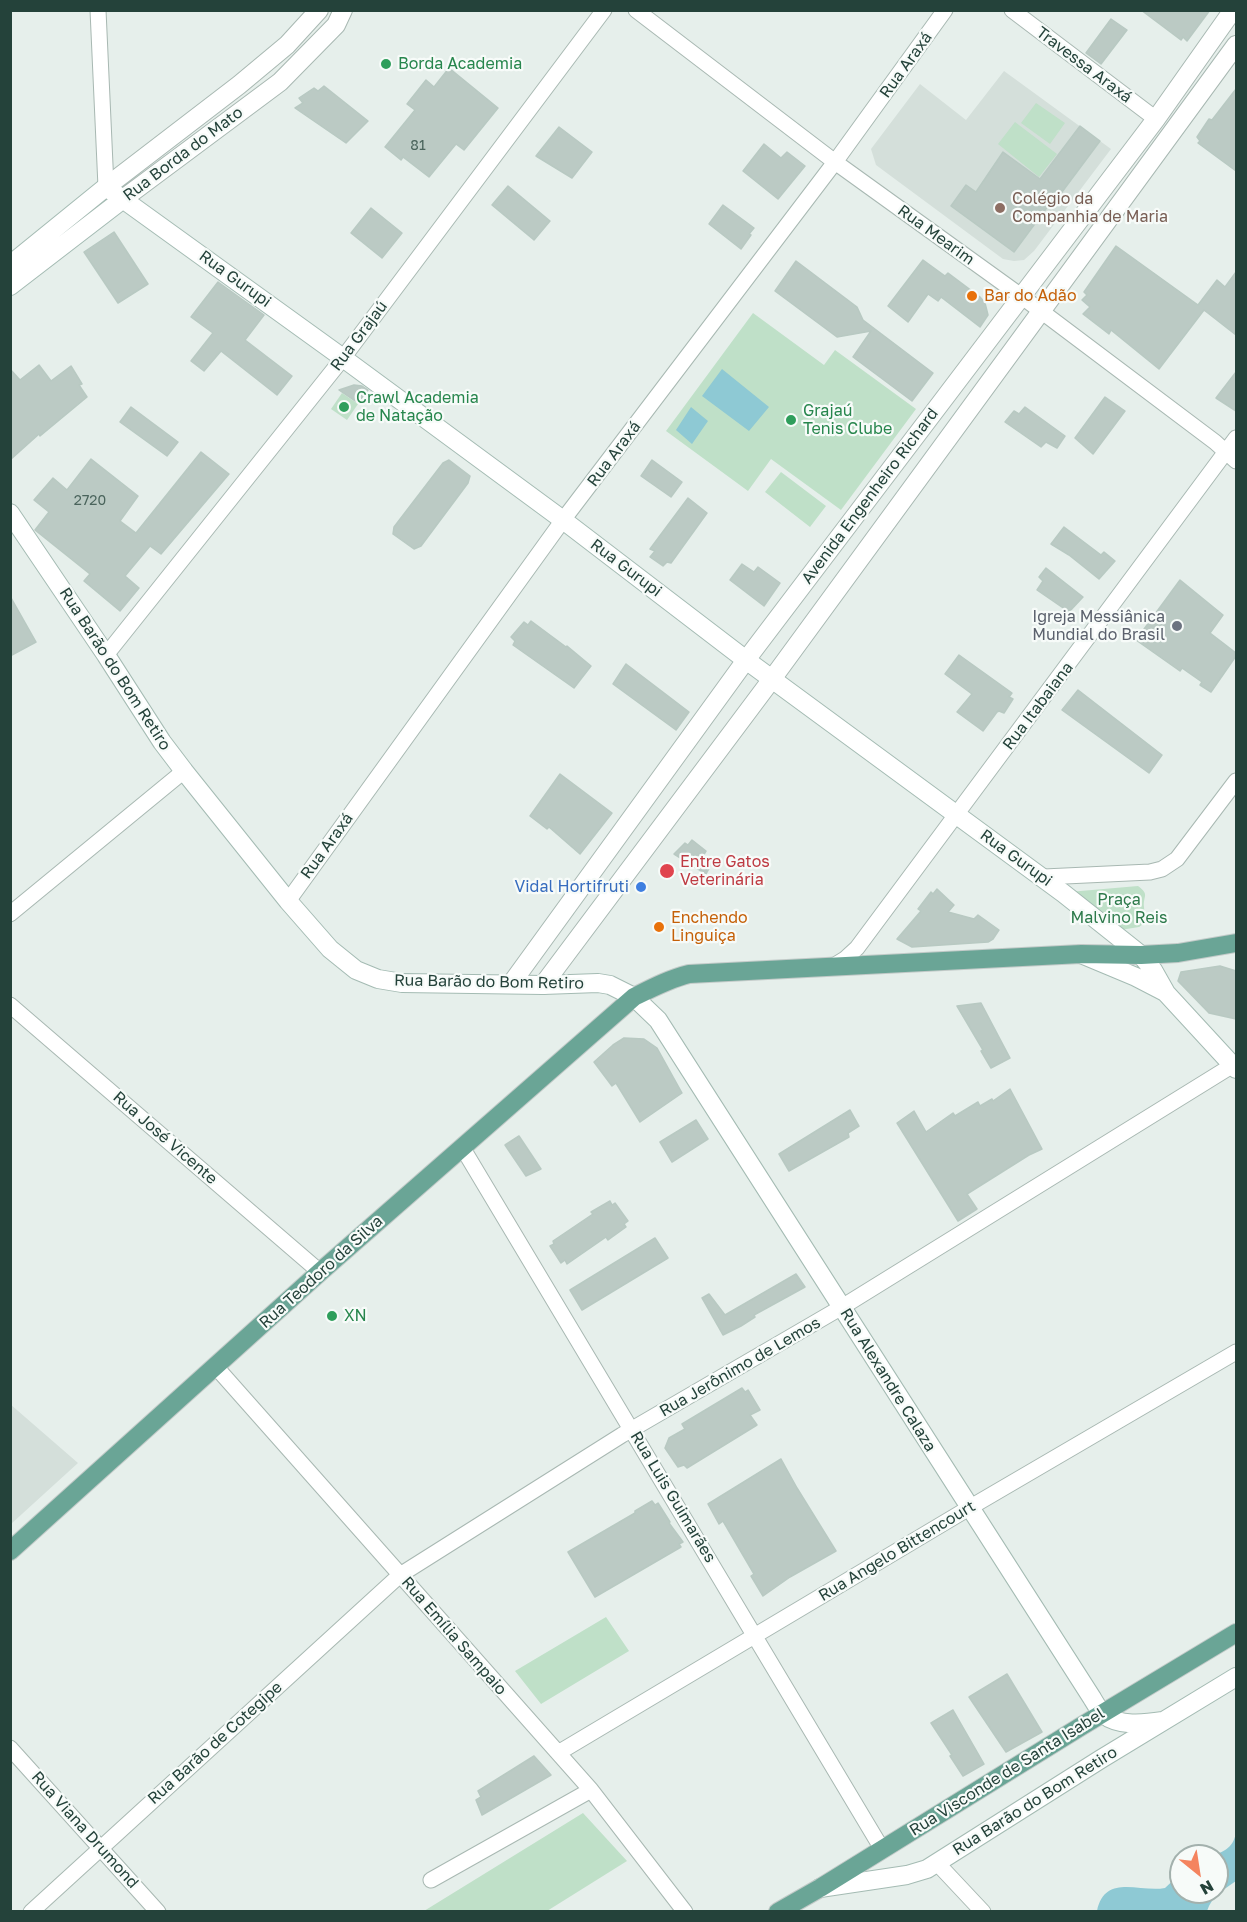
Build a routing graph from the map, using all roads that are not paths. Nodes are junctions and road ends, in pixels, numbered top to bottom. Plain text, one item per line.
1 (98, 10) edge
2 (319, 10) edge
3 (343, 10) edge
4 (604, 10) edge
5 (636, 10) edge
6 (945, 10) edge
7 (1012, 10) edge
8 (1233, 10) edge
9 (1236, 45) edge
10 (239, 85) junction
11 (254, 101) junction
12 (1156, 119) junction
13 (835, 162) junction
14 (106, 187) junction
15 (123, 199) junction
16 (10, 265) edge
17 (10, 286) edge
18 (1020, 296) junction
19 (1040, 312) junction
20 (343, 357) junction
21 (1236, 438) edge
22 (1231, 457) edge
23 (10, 513) edge
24 (563, 520) junction
25 (106, 655) junction
26 (746, 660) junction
27 (772, 679) junction
28 (184, 771) junction
29 (1236, 781) edge
30 (957, 814) junction
31 (1044, 877) junction
32 (288, 901) junction
33 (10, 914) edge
34 (1236, 943) edge
35 (1081, 954) junction
36 (1141, 956) junction
37 (832, 967) junction
38 (512, 984) junction
39 (543, 985) junction
40 (1166, 993) junction
41 (634, 998) junction
42 (10, 1005) edge
43 (1234, 1067) edge
44 (462, 1147) junction
45 (320, 1272) junction
46 (842, 1307) junction
47 (1236, 1352) edge
48 (216, 1367) junction
49 (632, 1430) junction
50 (969, 1508) junction
51 (10, 1551) edge
52 (400, 1575) junction
53 (1236, 1633) edge
54 (756, 1636) junction
55 (1236, 1677) edge
56 (1103, 1713) junction
57 (1163, 1721) junction
58 (10, 1748) edge
59 (558, 1753) junction
60 (591, 1790) junction
61 (101, 1847) junction
62 (882, 1849) junction
63 (937, 1863) junction
64 (432, 1880) dead end
65 (819, 1888) junction
66 (31, 1911) edge
67 (158, 1911) edge
68 (685, 1911) edge
69 (778, 1911) edge
70 (983, 1911) edge

1 - 14 street
2 - 10 main road, Rua Borda do Mato
3 - 11 main road, Rua Borda do Mato
4 - 20 street, Rua Grajaú
5 - 13 street, Rua Mearim
6 - 13 street, Rua Araxá
7 - 12 street, Travessa Araxá
8 - 12 main road, Avenida Engenheiro Richard
9 - 19 main road, Avenida Engenheiro Richard
10 - 11 main road
10 - 14 main road, Rua Borda do Mato
11 - 15 main road, Rua Borda do Mato
12 - 18 main road, Avenida Engenheiro Richard
13 - 18 street, Rua Mearim
13 - 24 street, Rua Araxá
14 - 15 main road, Rua Gurupi
14 - 16 main road, Rua Borda do Mato
15 - 17 main road, Rua Borda do Mato
15 - 20 main road, Rua Gurupi
18 - 19 street, Rua Mearim
18 - 26 main road, Avenida Engenheiro Richard
19 - 22 street, Rua Mearim
19 - 27 main road, Avenida Engenheiro Richard
20 - 24 main road, Rua Gurupi
20 - 25 street, Rua Grajaú
21 - 22 street, Rua Itabaiana
22 - 30 street, Rua Itabaiana
23 - 25 main road, Rua Barão do Bom Retiro
24 - 26 main road, Rua Gurupi
24 - 32 street, Rua Araxá
25 - 28 main road, Rua Barão do Bom Retiro
26 - 27 main road, Rua Gurupi
26 - 38 main road, Avenida Engenheiro Richard
27 - 30 main road, Rua Gurupi
27 - 39 main road, Avenida Engenheiro Richard
28 - 32 main road, Rua Barão do Bom Retiro
28 - 33 street
29 - 31 street
30 - 31 main road, Rua Gurupi
30 - 37 street, Rua Itabaiana
31 - 36 main road, Rua Gurupi
32 - 38 main road, Rua Barão do Bom Retiro
34 - 36 main road
35 - 36 main road
35 - 37 main road
35 - 40 main road
36 - 40 main road
37 - 41 main road
38 - 39 main road, Rua Barão do Bom Retiro
39 - 41 main road, Rua Barão do Bom Retiro
40 - 43 main road
41 - 44 main road, Rua Teodoro da Silva
41 - 46 main road, Rua Alexandre Calaza
42 - 45 street, Rua José Vicente
43 - 46 street, Rua Jerônimo de Lemos
44 - 45 main road, Rua Teodoro da Silva
44 - 49 street, Rua Luis Guimarães
45 - 48 main road, Rua Teodoro da Silva
46 - 49 street, Rua Jerônimo de Lemos
46 - 50 main road, Rua Alexandre Calaza
47 - 50 street, Rua Angelo Bittencourt
48 - 51 main road, Rua Teodoro da Silva
48 - 52 street, Rua Emília Sampaio
49 - 52 street, Rua Jerônimo de Lemos
49 - 54 street, Rua Luis Guimarães
50 - 54 street, Rua Angelo Bittencourt
50 - 56 main road, Rua Alexandre Calaza
52 - 59 street, Rua Emília Sampaio
52 - 61 street, Rua Barão de Cotegipe
53 - 56 main road, Rua Visconde de Santa Isabel
54 - 59 street, Rua Angelo Bittencourt
54 - 62 street, Rua Luis Guimarães
55 - 57 main road, Rua Barão do Bom Retiro
56 - 57 main road
56 - 62 main road, Rua Visconde de Santa Isabel
57 - 63 main road, Rua Barão do Bom Retiro
58 - 61 street, Rua Viana Drumond
59 - 60 street, Rua Emília Sampaio
60 - 64 street
60 - 68 street, Rua Emília Sampaio
61 - 66 street, Rua Barão de Cotegipe
61 - 67 street, Rua Viana Drumond
62 - 65 main road, Rua Visconde de Santa Isabel
63 - 65 main road, Rua Barão do Bom Retiro
63 - 70 street
65 - 69 main road, Rua Visconde de Santa Isabel

